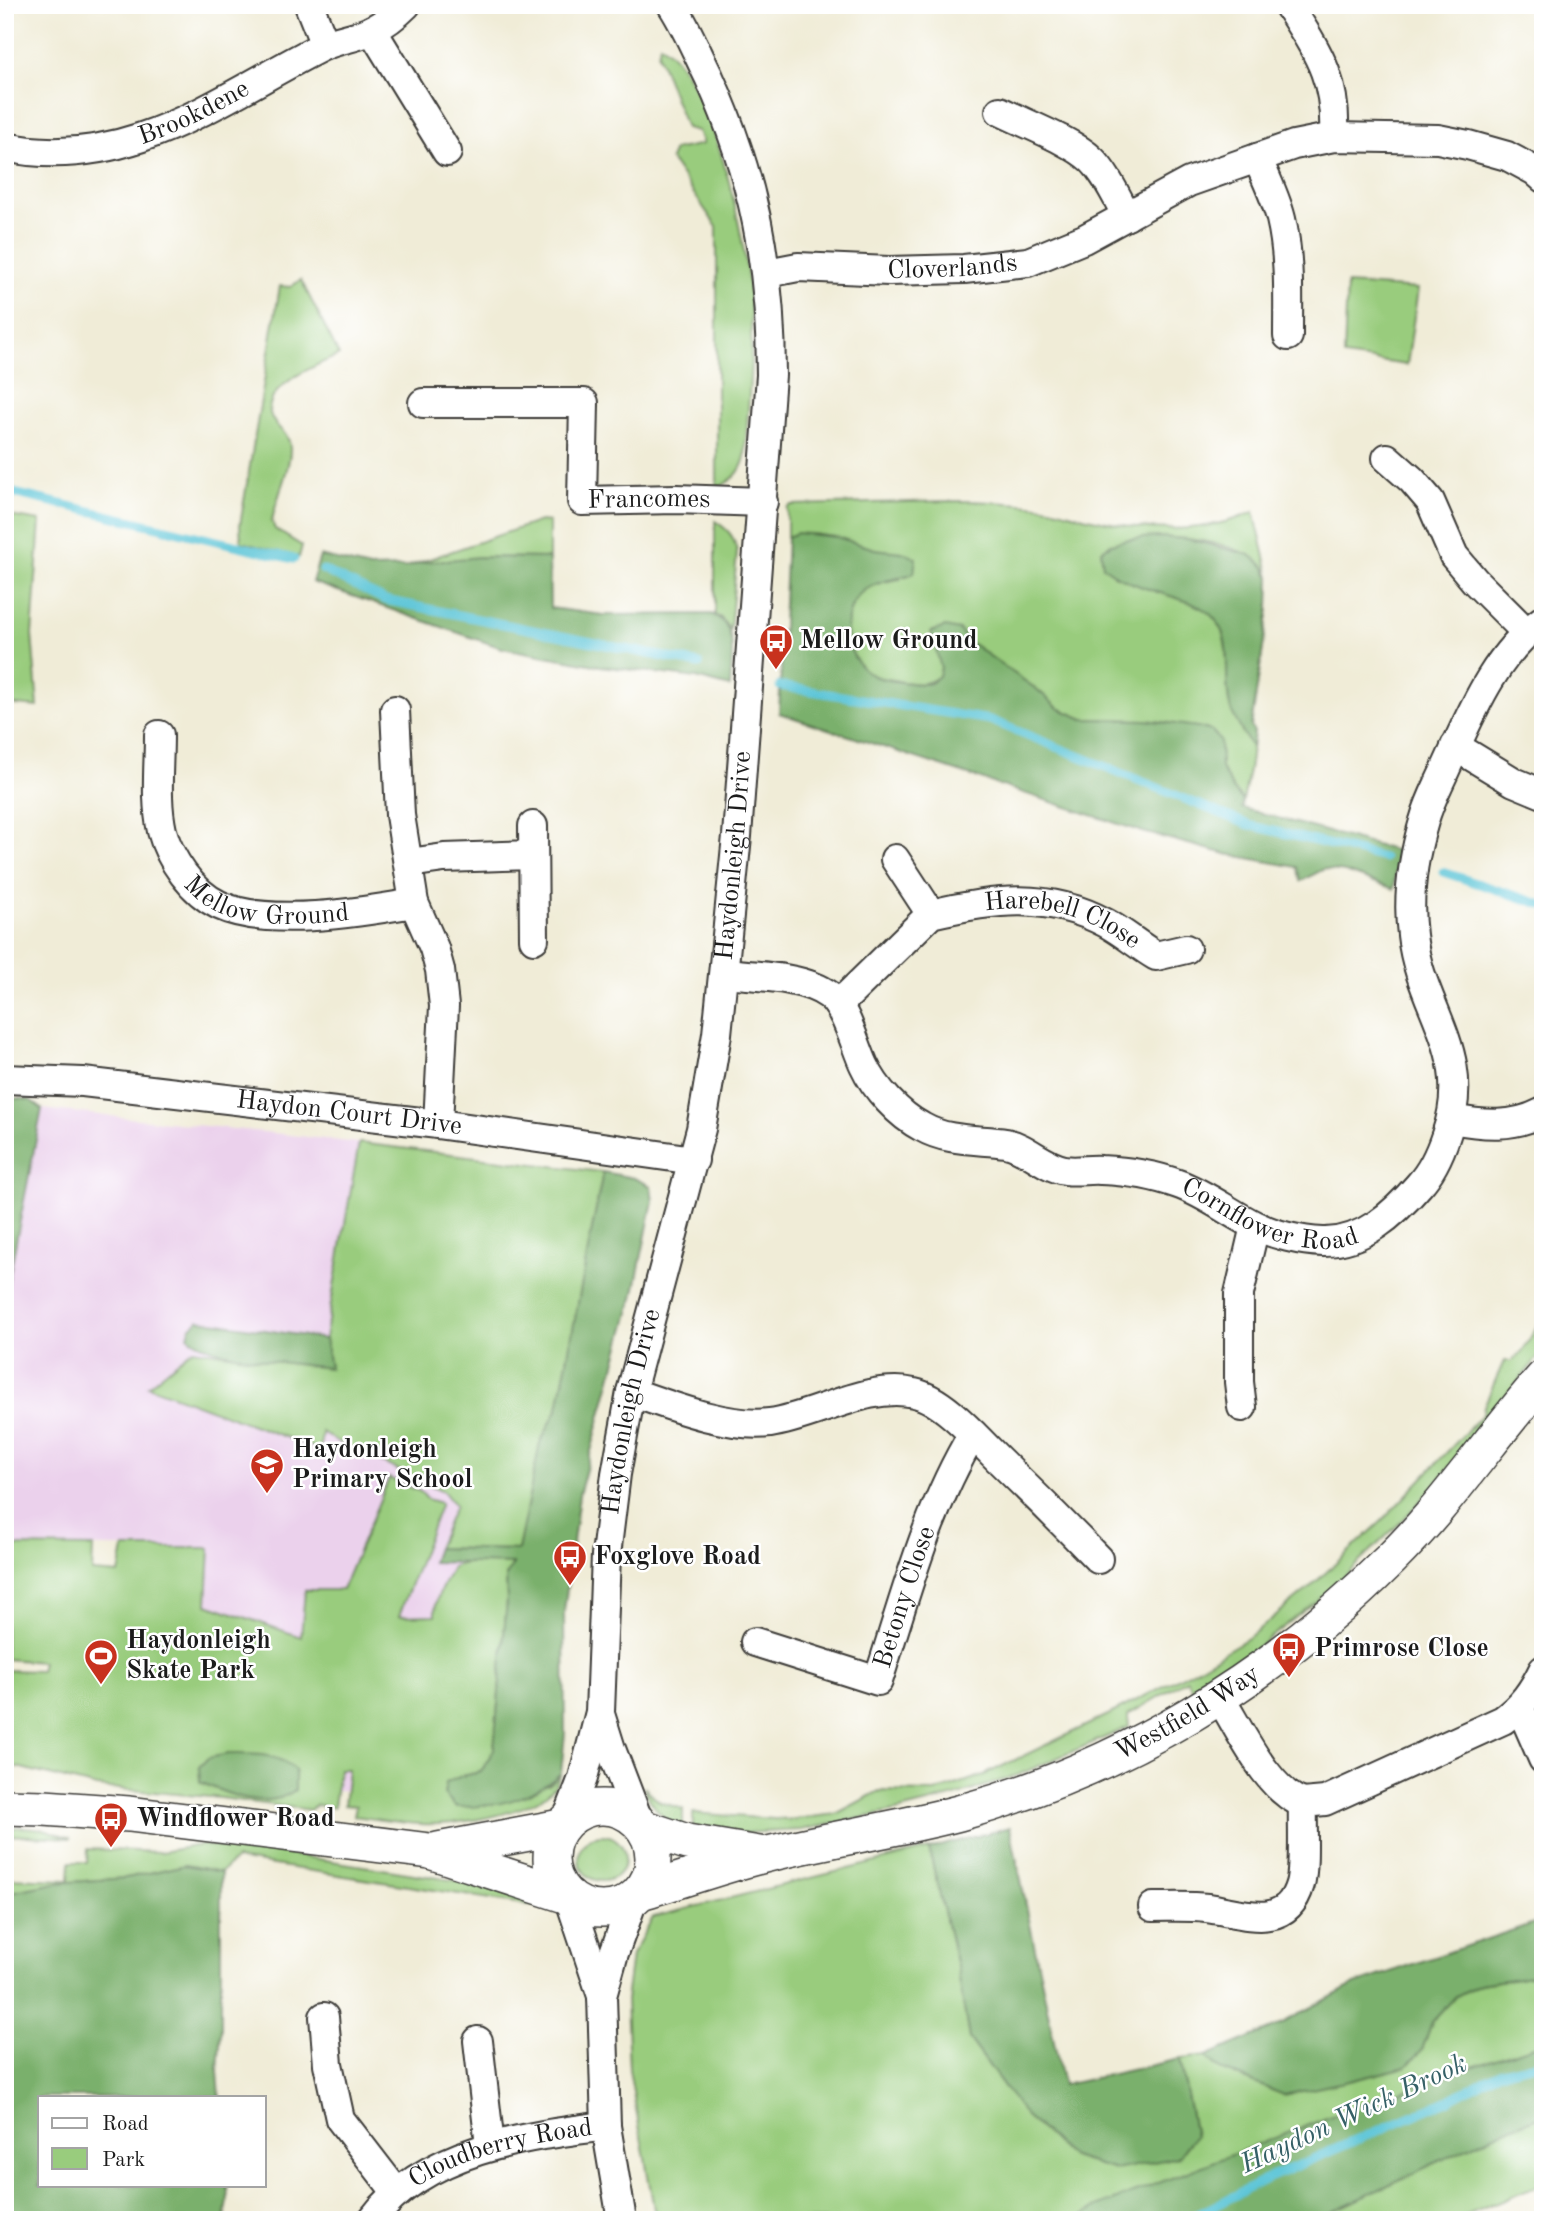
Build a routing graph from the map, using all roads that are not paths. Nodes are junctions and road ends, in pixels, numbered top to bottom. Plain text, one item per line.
1 (309, 5) edge
2 (406, 5) edge
3 (672, 5) edge
4 (1288, 5) edge
5 (372, 30) junction
6 (325, 45) junction
7 (1000, 111) dead end
8 (1335, 137) junction
9 (5, 147) edge
10 (447, 152) dead end
11 (1257, 158) junction
12 (1543, 178) edge
13 (1127, 216) junction
14 (767, 273) junction
15 (1288, 335) dead end
16 (423, 403) dead end
17 (1387, 458) dead end
18 (763, 502) junction
19 (1534, 626) edge
20 (395, 710) dead end
21 (159, 735) dead end
22 (1455, 746) junction
23 (1543, 794) edge
24 (533, 827) dead end
25 (533, 855) junction
26 (895, 859) dead end
27 (409, 863) junction
28 (414, 903) junction
29 (932, 914) junction
30 (534, 939) dead end
31 (1186, 949) dead end
32 (724, 973) junction
33 (838, 1005) junction
34 (5, 1079) edge
35 (1543, 1112) edge
36 (1452, 1119) junction
37 (438, 1124) junction
38 (694, 1160) junction
39 (1255, 1226) junction
40 (1543, 1378) edge
41 (631, 1392) junction
42 (1242, 1407) dead end
43 (973, 1434) junction
44 (1098, 1559) dead end
45 (755, 1642) dead end
46 (1543, 1670) edge
47 (1220, 1698) junction
48 (1517, 1710) junction
49 (600, 1712) junction
50 (1543, 1759) edge
51 (1303, 1803) junction
52 (5, 1807) edge
53 (564, 1824) junction
54 (641, 1825) junction
55 (430, 1852) junction
56 (762, 1855) junction
57 (637, 1895) junction
58 (568, 1896) junction
59 (1153, 1908) dead end
60 (602, 1996) junction
61 (321, 2017) dead end
62 (478, 2041) dead end
63 (606, 2126) junction
64 (490, 2146) junction
65 (397, 2193) junction
66 (372, 2220) edge
67 (621, 2220) edge

1 - 6 street
2 - 5 street, Brookdene
3 - 14 street, Haydonleigh Drive
4 - 8 street
5 - 6 street, Brookdene
5 - 10 street
6 - 9 street, Brookdene
7 - 13 street
8 - 11 street, Cloverlands
8 - 12 street, Cloverlands
11 - 13 street, Cloverlands
11 - 15 street
13 - 14 street, Cloverlands
14 - 18 street, Haydonleigh Drive
16 - 18 street, Francomes
17 - 19 street, Cornflower Road
18 - 32 street, Haydonleigh Drive
19 - 22 street, Cornflower Road
20 - 27 street
21 - 28 street, Mellow Ground
22 - 23 street
22 - 36 street, Cornflower Road
24 - 25 street
25 - 27 street
25 - 30 street
26 - 29 street
27 - 28 street
28 - 37 street
29 - 31 street, Harebell Close
29 - 33 street
32 - 33 street
32 - 38 street, Haydonleigh Drive
33 - 39 street, Cornflower Road
34 - 37 street, Haydon Court Drive
35 - 36 street
36 - 39 street, Cornflower Road
37 - 38 street, Haydon Court Drive
38 - 41 street, Haydonleigh Drive
39 - 42 street
40 - 47 main road, Westfield Way
41 - 43 street
41 - 49 street, Haydonleigh Drive
43 - 44 street
43 - 45 street, Betony Close
46 - 48 street
47 - 51 street
47 - 56 main road, Westfield Way
48 - 50 street
48 - 51 street
49 - 53 street, Haydonleigh Drive
49 - 54 street, Haydonleigh Drive
51 - 59 street
52 - 55 main road, Westfield Way
53 - 54 main road, Westfield Way
53 - 55 main road, Westfield Way
53 - 58 main road
54 - 56 main road, Westfield Way
54 - 57 main road
55 - 58 main road, Westfield Way
56 - 57 main road, Westfield Way
57 - 58 main road, Westfield Way
57 - 60 street
58 - 60 street
60 - 63 street
61 - 65 street
62 - 64 street
63 - 64 street, Cloudberry Road
63 - 67 street
64 - 65 street, Cloudberry Road
65 - 66 street, Cloudberry Road

